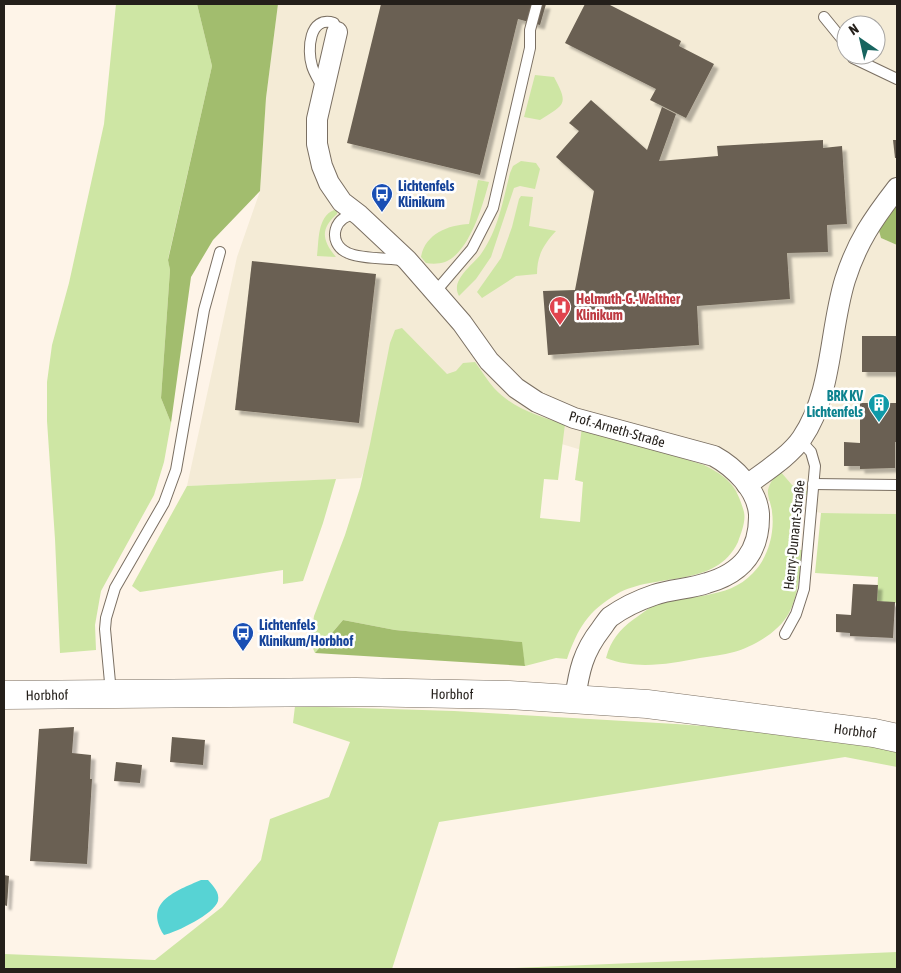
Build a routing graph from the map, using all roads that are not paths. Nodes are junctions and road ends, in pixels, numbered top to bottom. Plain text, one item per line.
1 (537, 4) edge
2 (824, 17) dead end
3 (337, 32) dead end
4 (836, 32) edge
5 (868, 65) edge
6 (897, 79) edge
7 (897, 188) edge
8 (359, 215) junction
9 (220, 252) dead end
10 (407, 260) junction
11 (436, 291) junction
12 (800, 440) junction
13 (813, 484) junction
14 (747, 485) junction
15 (897, 485) edge
16 (785, 634) dead end
17 (111, 694) junction
18 (4, 695) edge
19 (575, 699) junction
20 (897, 738) edge

1 - 11 lane
2 - 4 lane
3 - 8 street, Prof.-Arneth-Straße
5 - 6 lane
7 - 12 street
8 - 10 street, Prof.-Arneth-Straße
8 - 10 lane
9 - 17 lane
10 - 11 street, Prof.-Arneth-Straße
11 - 14 street, Prof.-Arneth-Straße
12 - 13 lane, Henry-Dunant-Straße
12 - 14 street
13 - 15 lane
13 - 16 lane, Henry-Dunant-Straße
14 - 19 street, Prof.-Arneth-Straße
17 - 18 main road, Horbhof
17 - 19 main road, Horbhof
19 - 20 main road, Horbhof

